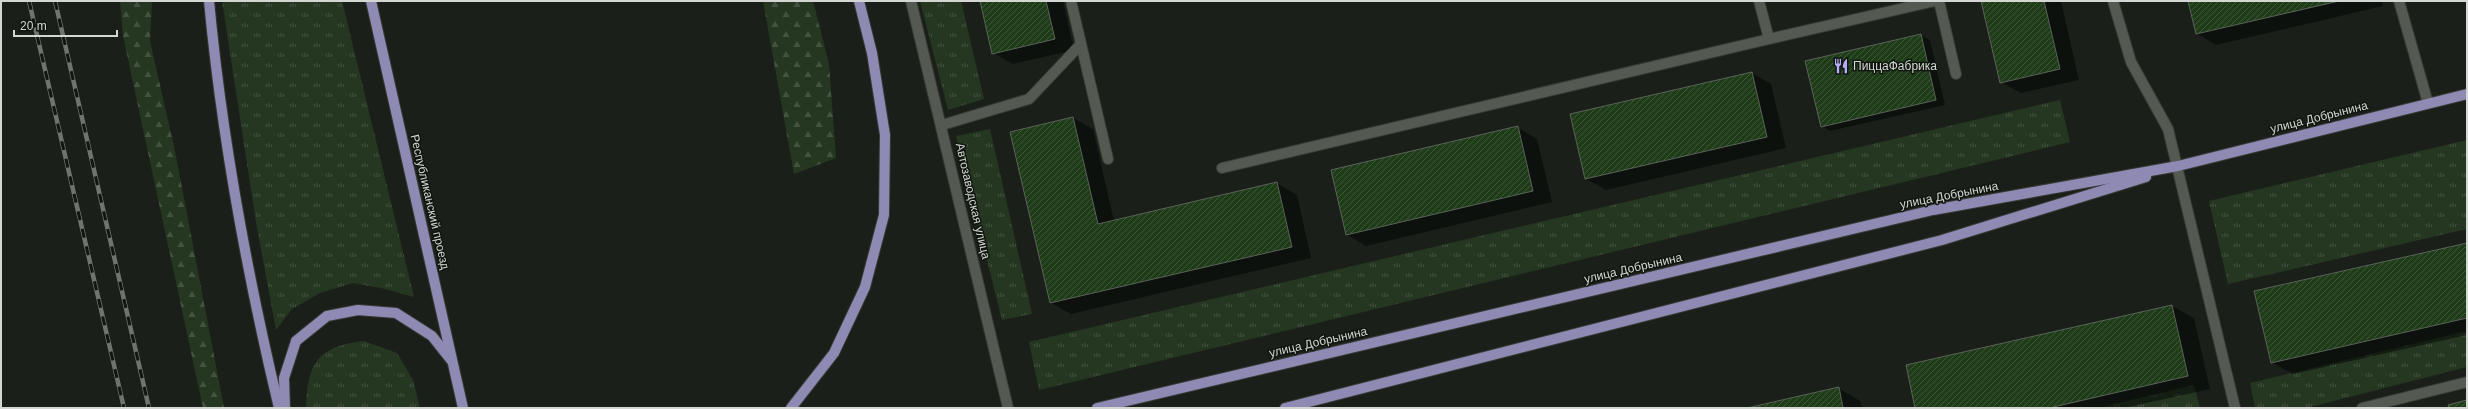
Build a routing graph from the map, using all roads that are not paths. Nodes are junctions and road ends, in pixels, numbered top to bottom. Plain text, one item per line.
1 (209, 1) edge
2 (371, 1) edge
3 (859, 1) edge
4 (911, 1) edge
5 (1071, 1) edge
6 (1760, 1) edge
7 (1935, 1) edge
8 (1939, 1) edge
9 (2112, 1) edge
10 (2399, 1) edge
11 (1769, 39) junction
12 (1081, 44) junction
13 (1956, 74) dead end
14 (2467, 94) edge
15 (2428, 103) junction
16 (942, 125) junction
17 (1108, 159) dead end
18 (2178, 166) junction
19 (1222, 168) dead end
20 (453, 363) junction
21 (2467, 382) edge
22 (279, 408) edge
23 (285, 408) edge
24 (463, 408) edge
25 (791, 408) edge
26 (1008, 408) edge
27 (1097, 408) edge
28 (1285, 408) edge
29 (2235, 408) edge
30 (2362, 408) edge

1 - 22 main road
2 - 20 main road, Республиканский проезд
3 - 25 main road
4 - 16 street, Автозаводская улица
5 - 12 street
6 - 11 street
7 - 11 street
8 - 13 street
9 - 18 street
10 - 15 street
11 - 19 street
12 - 16 street
12 - 17 street
14 - 15 main road, улица Добрынина
15 - 18 main road, улица Добрынина
16 - 26 street, Автозаводская улица
18 - 27 main road, улица Добрынина
18 - 28 main road, улица Добрынина
18 - 29 street
20 - 23 main road
20 - 24 main road, Республиканский проезд
21 - 30 street

